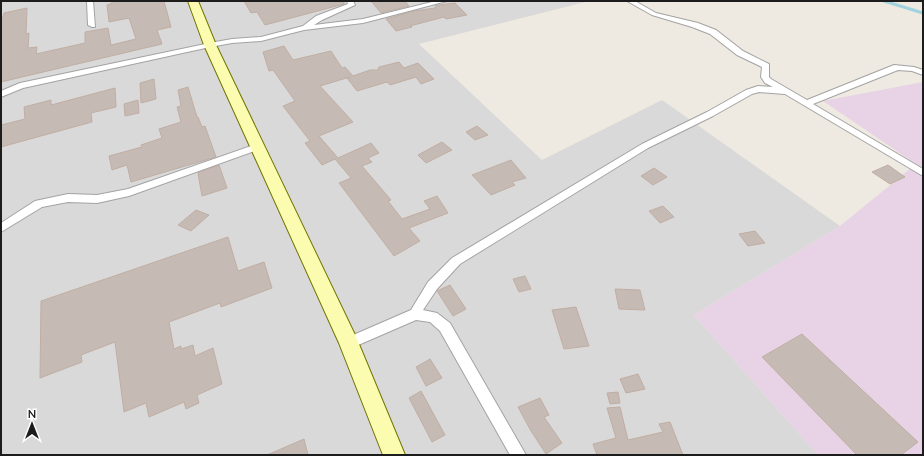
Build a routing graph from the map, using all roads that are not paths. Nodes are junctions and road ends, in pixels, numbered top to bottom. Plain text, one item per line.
1 (90, 1) edge
2 (193, 1) edge
3 (350, 1) edge
4 (444, 1) edge
5 (630, 1) edge
6 (92, 25) dead end
7 (304, 28) junction
8 (210, 45) junction
9 (923, 73) edge
10 (785, 92) junction
11 (1, 94) edge
12 (806, 104) junction
13 (257, 147) junction
14 (923, 173) edge
15 (1, 228) edge
16 (414, 314) junction
17 (349, 343) junction
18 (394, 455) edge
19 (518, 455) edge

1 - 6 street
2 - 8 main road
3 - 7 street
4 - 7 street
5 - 10 street
7 - 8 street
8 - 11 street
8 - 13 main road
9 - 12 street
10 - 12 street
10 - 16 street
12 - 14 street
13 - 15 street
13 - 17 main road
16 - 17 street
16 - 19 street
17 - 18 main road

